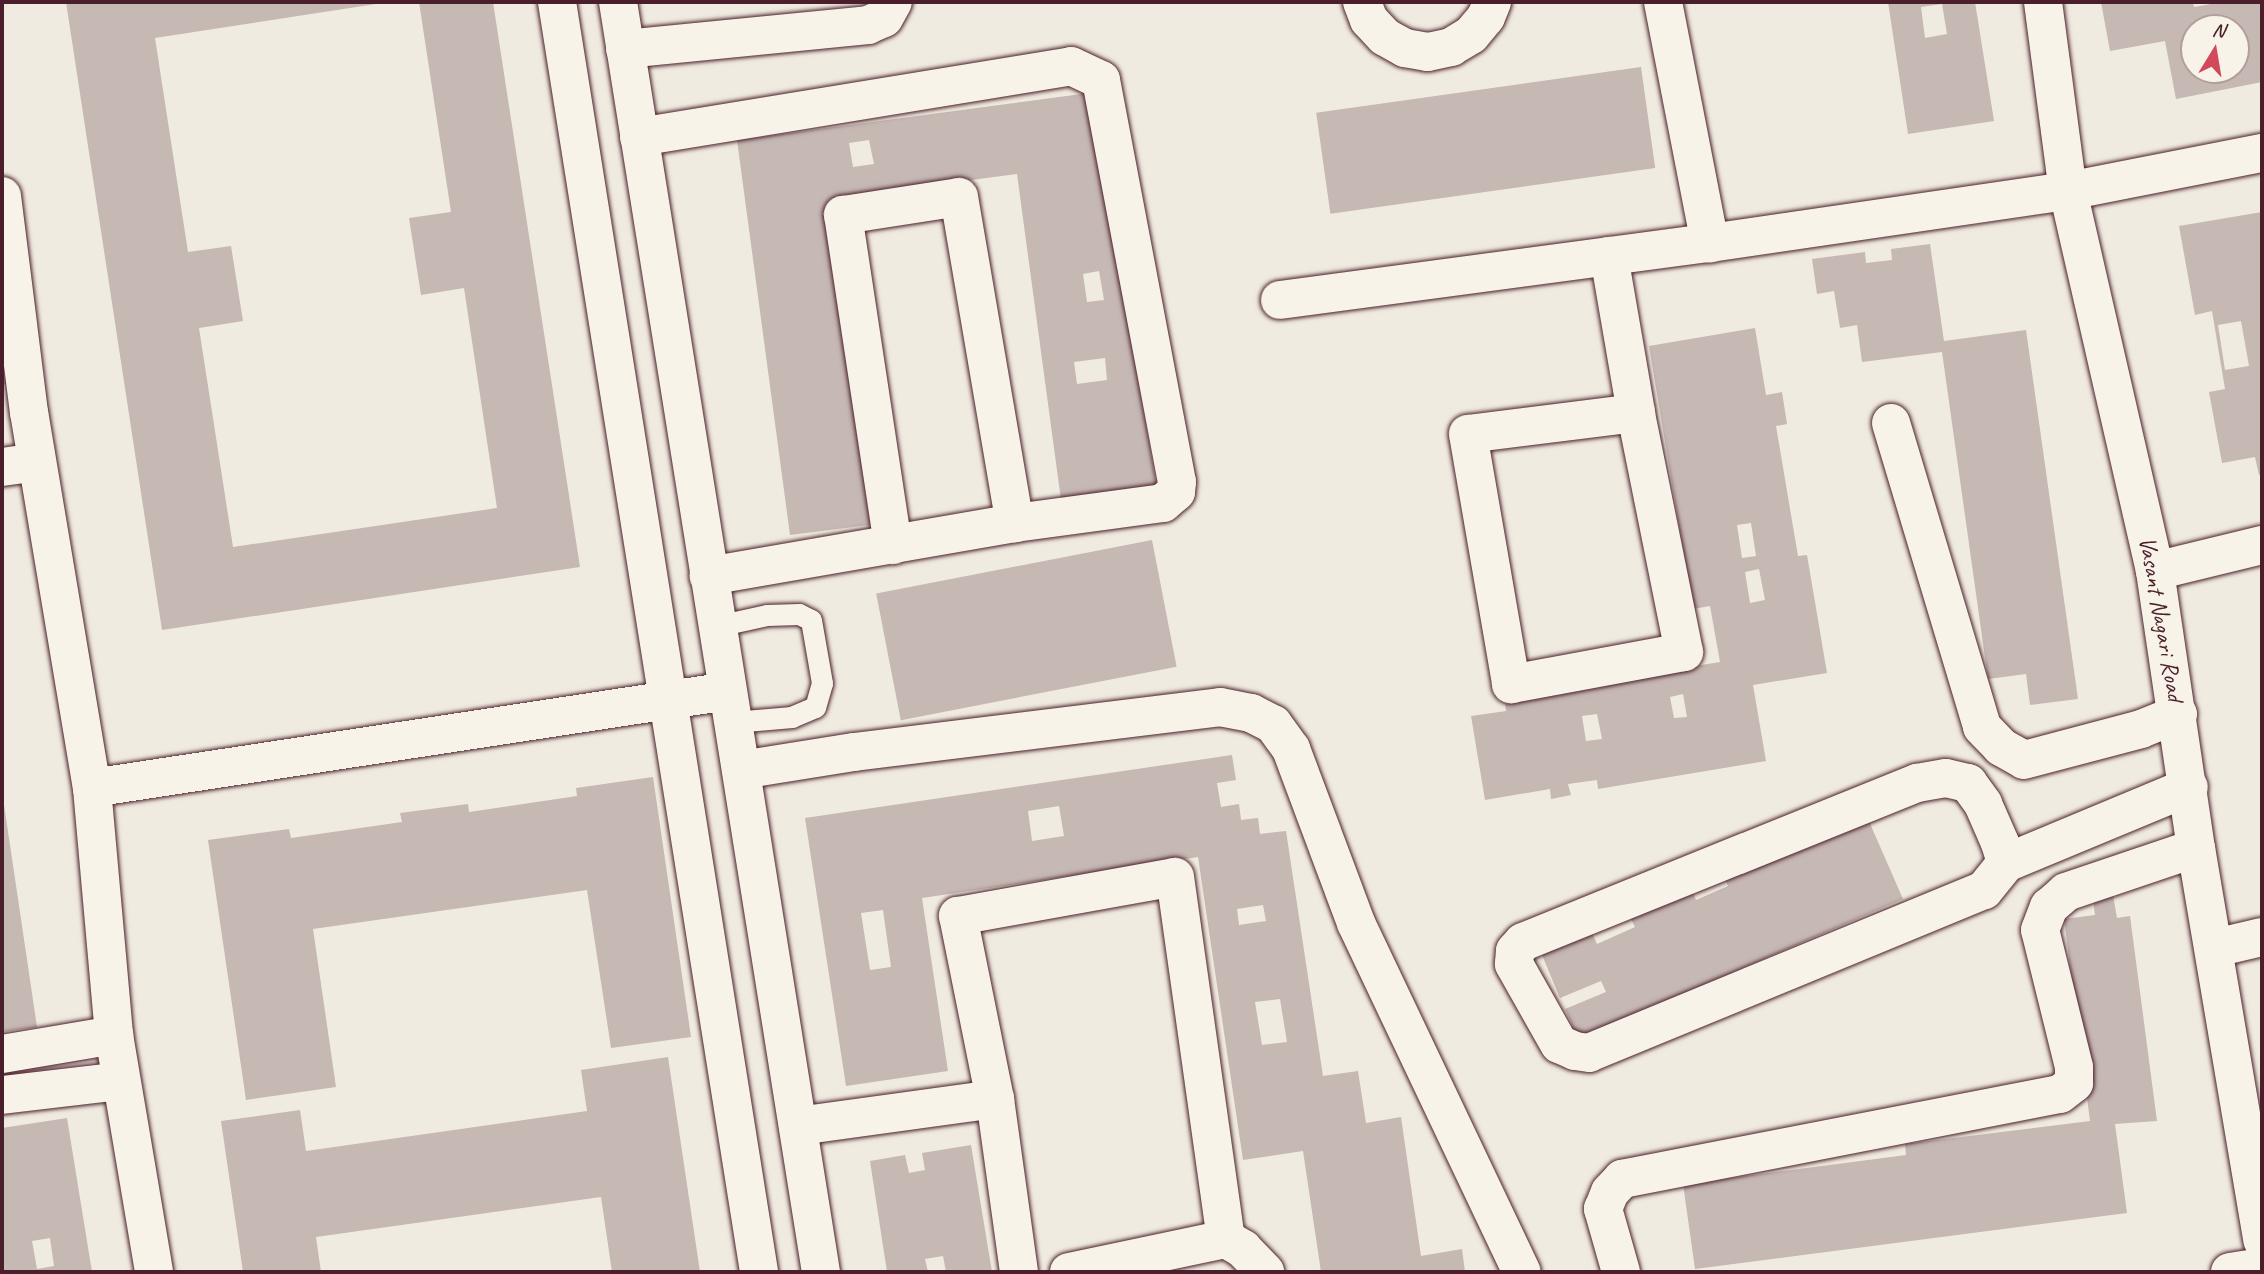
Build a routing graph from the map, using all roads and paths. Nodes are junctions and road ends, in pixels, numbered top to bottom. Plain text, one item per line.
1 (558, 2) edge
2 (618, 2) edge
3 (893, 2) edge
4 (1362, 2) edge
5 (1492, 2) edge
6 (1663, 2) edge
7 (2043, 2) edge
8 (625, 49) junction
9 (639, 137) junction
10 (2262, 153) edge
11 (2068, 191) junction
12 (2, 196) edge
13 (1710, 243) junction
14 (1609, 257) junction
15 (1280, 300) dead end
16 (15, 413) edge
17 (1636, 413) junction
18 (1891, 423) dead end
19 (20, 465) edge
20 (1015, 523) junction
21 (893, 545) junction
22 (2262, 545) edge
23 (2155, 571) junction
24 (709, 576) junction
25 (717, 626) junction
26 (668, 701) junction
27 (731, 707) junction
28 (2178, 714) junction
29 (741, 770) junction
30 (2189, 787) junction
31 (92, 788) junction
32 (2196, 848) junction
33 (2006, 863) junction
34 (2262, 937) edge
35 (2216, 948) junction
36 (114, 1035) junction
37 (2, 1054) edge
38 (121, 1081) junction
39 (2, 1096) edge
40 (995, 1099) junction
41 (797, 1126) junction
42 (1226, 1239) junction
43 (2262, 1240) edge
44 (2262, 1267) edge
45 (154, 1272) edge
46 (760, 1272) edge
47 (821, 1272) edge
48 (1019, 1272) edge
49 (1069, 1272) edge
50 (1265, 1272) edge
51 (1522, 1272) edge
52 (1621, 1272) edge
53 (2230, 1272) edge

1 - 26 street
2 - 8 street
3 - 8 street
4 - 5 street
6 - 13 street
7 - 11 street, Vasant Nagari Road
8 - 9 street
9 - 20 street
9 - 24 street
10 - 11 street
11 - 13 street
11 - 23 street, Vasant Nagari Road
12 - 16 street
13 - 14 street
14 - 15 street
14 - 17 street
16 - 19 street
17 - 17 street
18 - 28 street
19 - 31 street
20 - 21 street
20 - 21 street
21 - 24 street
22 - 23 street
23 - 28 street, Vasant Nagari Road
24 - 25 street
25 - 27 street
25 - 27 lane
26 - 27 street
26 - 31 street
26 - 46 street
27 - 29 street
28 - 30 street, Vasant Nagari Road
29 - 41 street
29 - 51 street
30 - 32 street, Vasant Nagari Road
30 - 33 street
31 - 36 street
32 - 35 street, Vasant Nagari Road
32 - 52 street
33 - 33 street
34 - 35 street
35 - 43 street, Vasant Nagari Road
36 - 37 street
36 - 38 street
38 - 39 street
38 - 45 street
40 - 41 street
40 - 42 street
40 - 48 street
41 - 47 street
42 - 49 street
42 - 50 street
44 - 53 street

